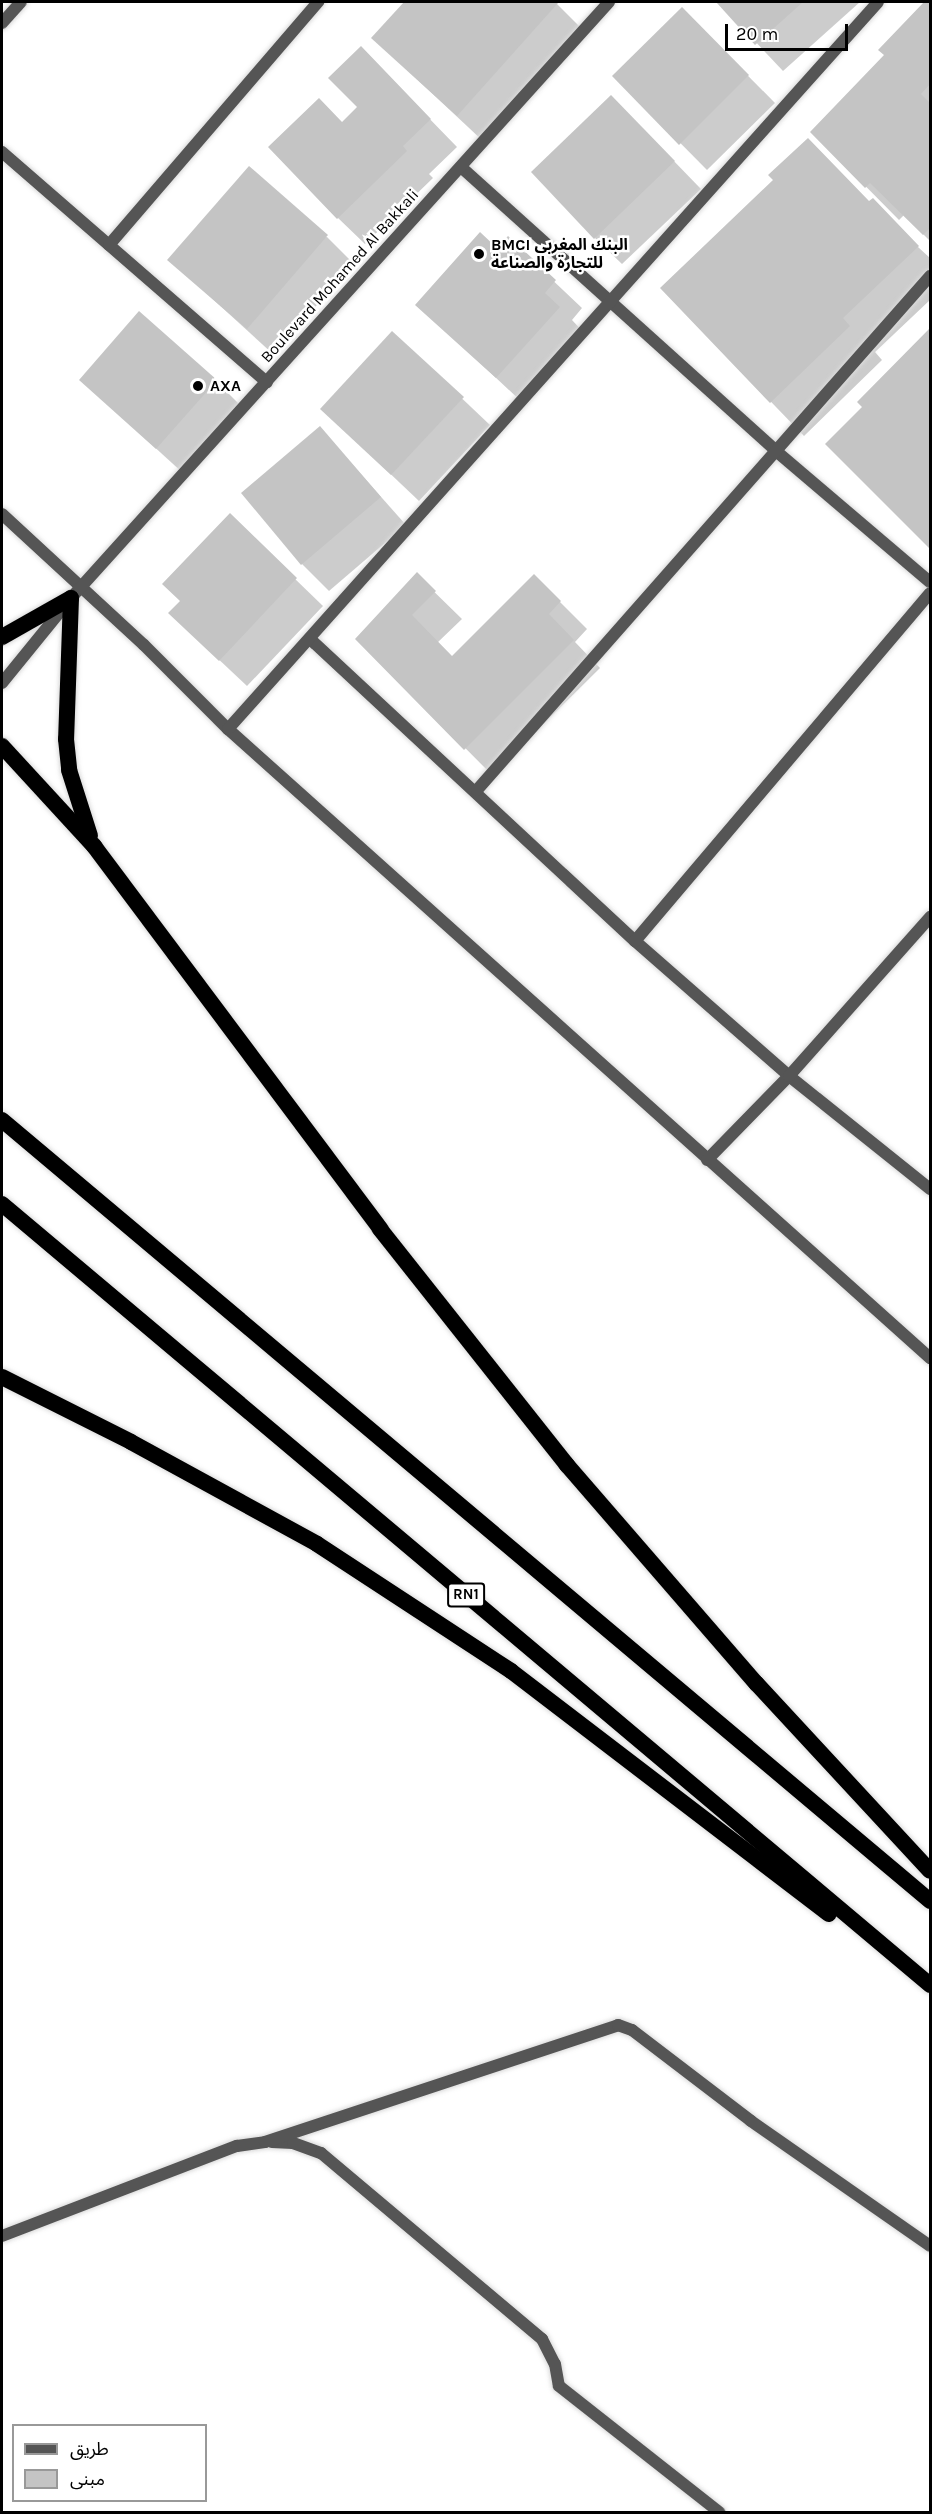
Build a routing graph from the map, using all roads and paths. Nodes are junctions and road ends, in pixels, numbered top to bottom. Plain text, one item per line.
1 (21, 2) edge
2 (318, 2) edge
3 (609, 2) edge
4 (878, 2) edge
5 (2, 23) edge
6 (2, 152) edge
7 (461, 167) junction
8 (109, 245) junction
9 (930, 276) edge
10 (611, 302) junction
11 (267, 382) junction
12 (776, 451) junction
13 (2, 514) edge
14 (930, 582) edge
15 (76, 593) junction
16 (930, 593) edge
17 (2, 637) edge
18 (310, 639) junction
19 (2, 683) edge
20 (228, 729) junction
21 (2, 746) edge
22 (477, 790) junction
23 (94, 846) junction
24 (930, 917) edge
25 (635, 941) junction
26 (789, 1076) junction
27 (2, 1120) edge
28 (707, 1160) junction
29 (930, 1189) edge
30 (2, 1204) edge
31 (930, 1358) edge
32 (2, 1377) edge
33 (930, 1872) edge
34 (930, 1901) edge
35 (930, 1985) edge
36 (930, 1991) edge
37 (265, 2142) junction
38 (2, 2236) edge
39 (930, 2247) edge
40 (719, 2512) edge

1 - 5 street
2 - 8 street
3 - 7 street, Boulevard Mohamed Al Bakkali
4 - 10 street
6 - 8 street
7 - 10 street
7 - 11 street, Boulevard Mohamed Al Bakkali
8 - 11 street
9 - 12 street
10 - 12 street
10 - 18 street
11 - 15 street, Boulevard Mohamed Al Bakkali
12 - 14 street
12 - 22 street
13 - 15 street
15 - 17 highway
15 - 19 street, Boulevard Mohamed Al Bakkali
15 - 20 street
15 - 23 highway
16 - 25 street
18 - 20 street
18 - 22 street
20 - 28 street
21 - 23 highway
22 - 25 street
23 - 33 highway
24 - 26 street
25 - 26 street
26 - 28 street
26 - 29 street
27 - 34 highway
28 - 31 street
30 - 35 highway, RN1
32 - 36 highway
37 - 38 street
37 - 39 street
37 - 40 street

